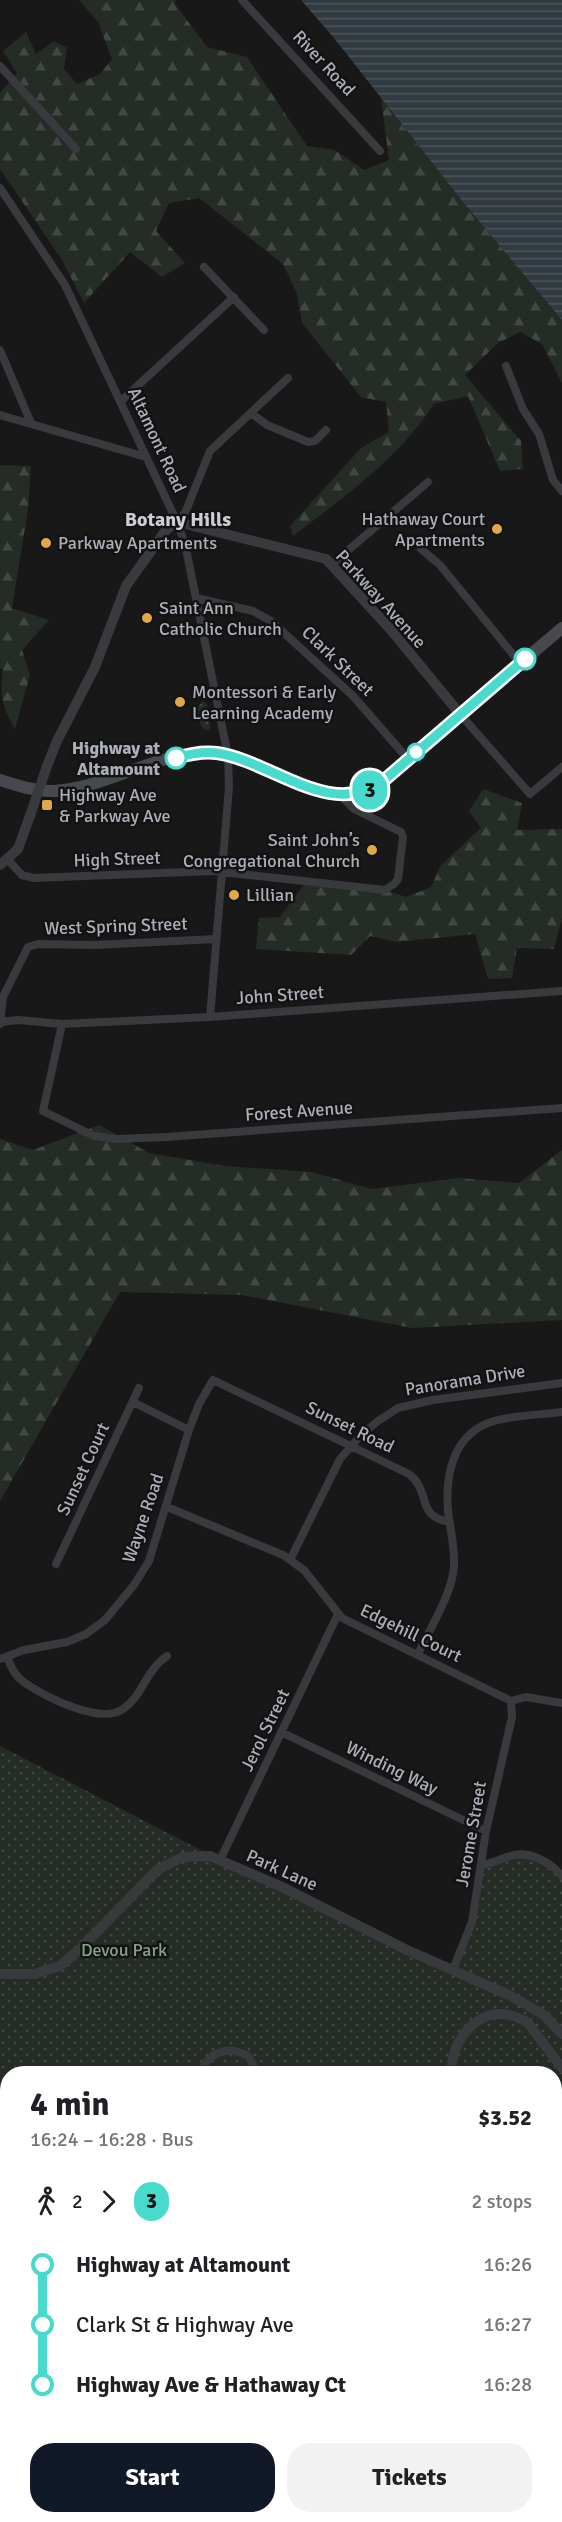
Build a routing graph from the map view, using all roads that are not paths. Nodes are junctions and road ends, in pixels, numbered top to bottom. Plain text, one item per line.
1 (242, 0) edge
2 (0, 66) edge
3 (76, 150) dead end
4 (380, 151) dead end
5 (0, 188) edge
6 (204, 267) dead end
7 (234, 297) junction
8 (264, 330) dead end
9 (0, 350) edge
10 (506, 366) dead end
11 (288, 378) dead end
12 (121, 401) junction
13 (251, 413) junction
14 (0, 415) edge
15 (31, 423) junction
16 (326, 430) dead end
17 (146, 458) junction
18 (428, 482) dead end
19 (562, 492) edge
20 (177, 522) junction
21 (421, 549) dead end
22 (332, 564) junction
23 (196, 598) junction
24 (562, 628) edge
25 (520, 663) junction
26 (460, 714) junction
27 (228, 756) junction
28 (408, 759) junction
29 (562, 767) edge
30 (0, 780) edge
31 (340, 795) junction
32 (4, 863) edge
33 (222, 873) junction
34 (216, 939) junction
35 (562, 991) edge
36 (210, 1017) junction
37 (0, 1023) edge
38 (62, 1024) junction
39 (562, 1108) edge
40 (213, 1380) joint
41 (562, 1383) edge
42 (139, 1388) dead end
43 (133, 1402) junction
44 (562, 1412) edge
45 (189, 1430) junction
46 (351, 1446) junction
47 (167, 1507) junction
48 (450, 1522) junction
49 (290, 1560) junction
50 (56, 1564) dead end
51 (338, 1614) junction
52 (418, 1654) junction
53 (167, 1656) dead end
54 (4, 1658) edge
55 (511, 1701) junction
56 (562, 1703) edge
57 (283, 1733) junction
58 (486, 1831) junction
59 (220, 1860) junction
60 (482, 1865) junction
61 (562, 1876) edge
62 (453, 1969) junction
63 (0, 1974) edge
64 (562, 2034) edge
65 (204, 2066) edge
66 (254, 2066) edge
67 (452, 2066) edge
68 (560, 2066) edge

1 - 4 street, River Road
2 - 3 street
5 - 12 street, Altamont Road
6 - 7 street
7 - 8 street
7 - 12 street
9 - 15 street
10 - 19 street
11 - 13 street
12 - 17 street, Altamont Road
13 - 16 street
13 - 20 street
14 - 15 street
15 - 17 street
17 - 20 street, Altamont Road
18 - 22 street
20 - 22 street, Parkway Avenue
20 - 23 street, Altamont Road
20 - 32 street, bridge
21 - 25 street
22 - 26 street, Parkway Avenue
23 - 27 street, Altamont Road
23 - 28 street, Clark Street
24 - 25 main road
25 - 26 main road
26 - 28 main road
26 - 29 street, Parkway Avenue
27 - 30 main road
27 - 31 main road
27 - 33 street, Altamont Road
28 - 31 main road
31 - 33 street, High Street
32 - 33 street, High Street
33 - 34 street, Altamont Road
34 - 36 street, Altamont Road
34 - 37 street, West Spring Street
35 - 36 street, John Street
36 - 38 street, John Street
37 - 38 street, John Street
38 - 39 street, Forest Avenue
40 - 45 street, Wayne Road
40 - 46 street, Sunset Road
41 - 46 street, Panorama Drive
42 - 43 street, Sunset Court
43 - 45 street
43 - 50 street, Sunset Court
44 - 48 street
45 - 47 street, Wayne Road
46 - 48 street, Sunset Road
46 - 49 street, Panorama Drive
47 - 49 street, Edgehill Court
47 - 54 street, Wayne Road
48 - 52 street
49 - 51 street, Edgehill Court
51 - 52 street, Edgehill Court
51 - 57 street, Jerol Street
52 - 55 street, Edgehill Court
53 - 54 street
55 - 56 street, Edgehill Court
55 - 58 street, Jerome Street
57 - 58 street, Winding Way
57 - 59 street, Jerol Street
58 - 60 street, Jerome Street
59 - 62 street, Park Lane
59 - 63 street, Park Lane
60 - 61 street
60 - 62 street, Jerome Street
62 - 64 street, Park Lane
65 - 66 street
67 - 68 street

